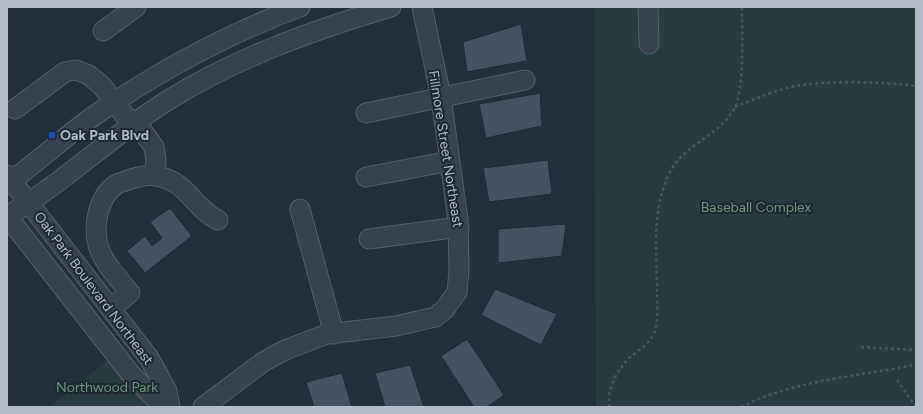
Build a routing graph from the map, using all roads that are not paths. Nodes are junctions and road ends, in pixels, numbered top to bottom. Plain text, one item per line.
1 (136, 7) edge
2 (300, 7) edge
3 (391, 7) edge
4 (422, 7) edge
5 (648, 7) edge
6 (103, 31) dead end
7 (649, 44) dead end
8 (525, 80) dead end
9 (441, 97) junction
10 (114, 103) junction
11 (15, 109) dead end
12 (366, 113) dead end
13 (136, 122) junction
14 (450, 162) junction
15 (154, 176) junction
16 (366, 177) dead end
17 (9, 180) edge
18 (30, 203) junction
19 (300, 209) dead end
20 (7, 216) edge
21 (218, 220) dead end
22 (459, 227) junction
23 (369, 238) dead end
24 (111, 308) junction
25 (334, 334) junction
26 (163, 407) edge
27 (170, 407) edge
28 (203, 407) edge

1 - 6 street
2 - 10 street
3 - 13 street
4 - 9 street, Fillmore Street Northeast
5 - 7 street
8 - 9 street
9 - 12 street
9 - 14 street, Fillmore Street Northeast
10 - 11 street
10 - 13 street
10 - 17 street
13 - 15 street
13 - 18 street
14 - 16 street
14 - 22 street, Fillmore Street Northeast
15 - 21 street
15 - 24 street
17 - 18 street, Oak Park Boulevard Northeast
18 - 20 street
18 - 24 street, Oak Park Boulevard Northeast
19 - 25 street
20 - 26 street, Oak Park Boulevard Northeast
22 - 23 street
22 - 25 street, Fillmore Street Northeast
24 - 27 street, Oak Park Boulevard Northeast
25 - 28 street

